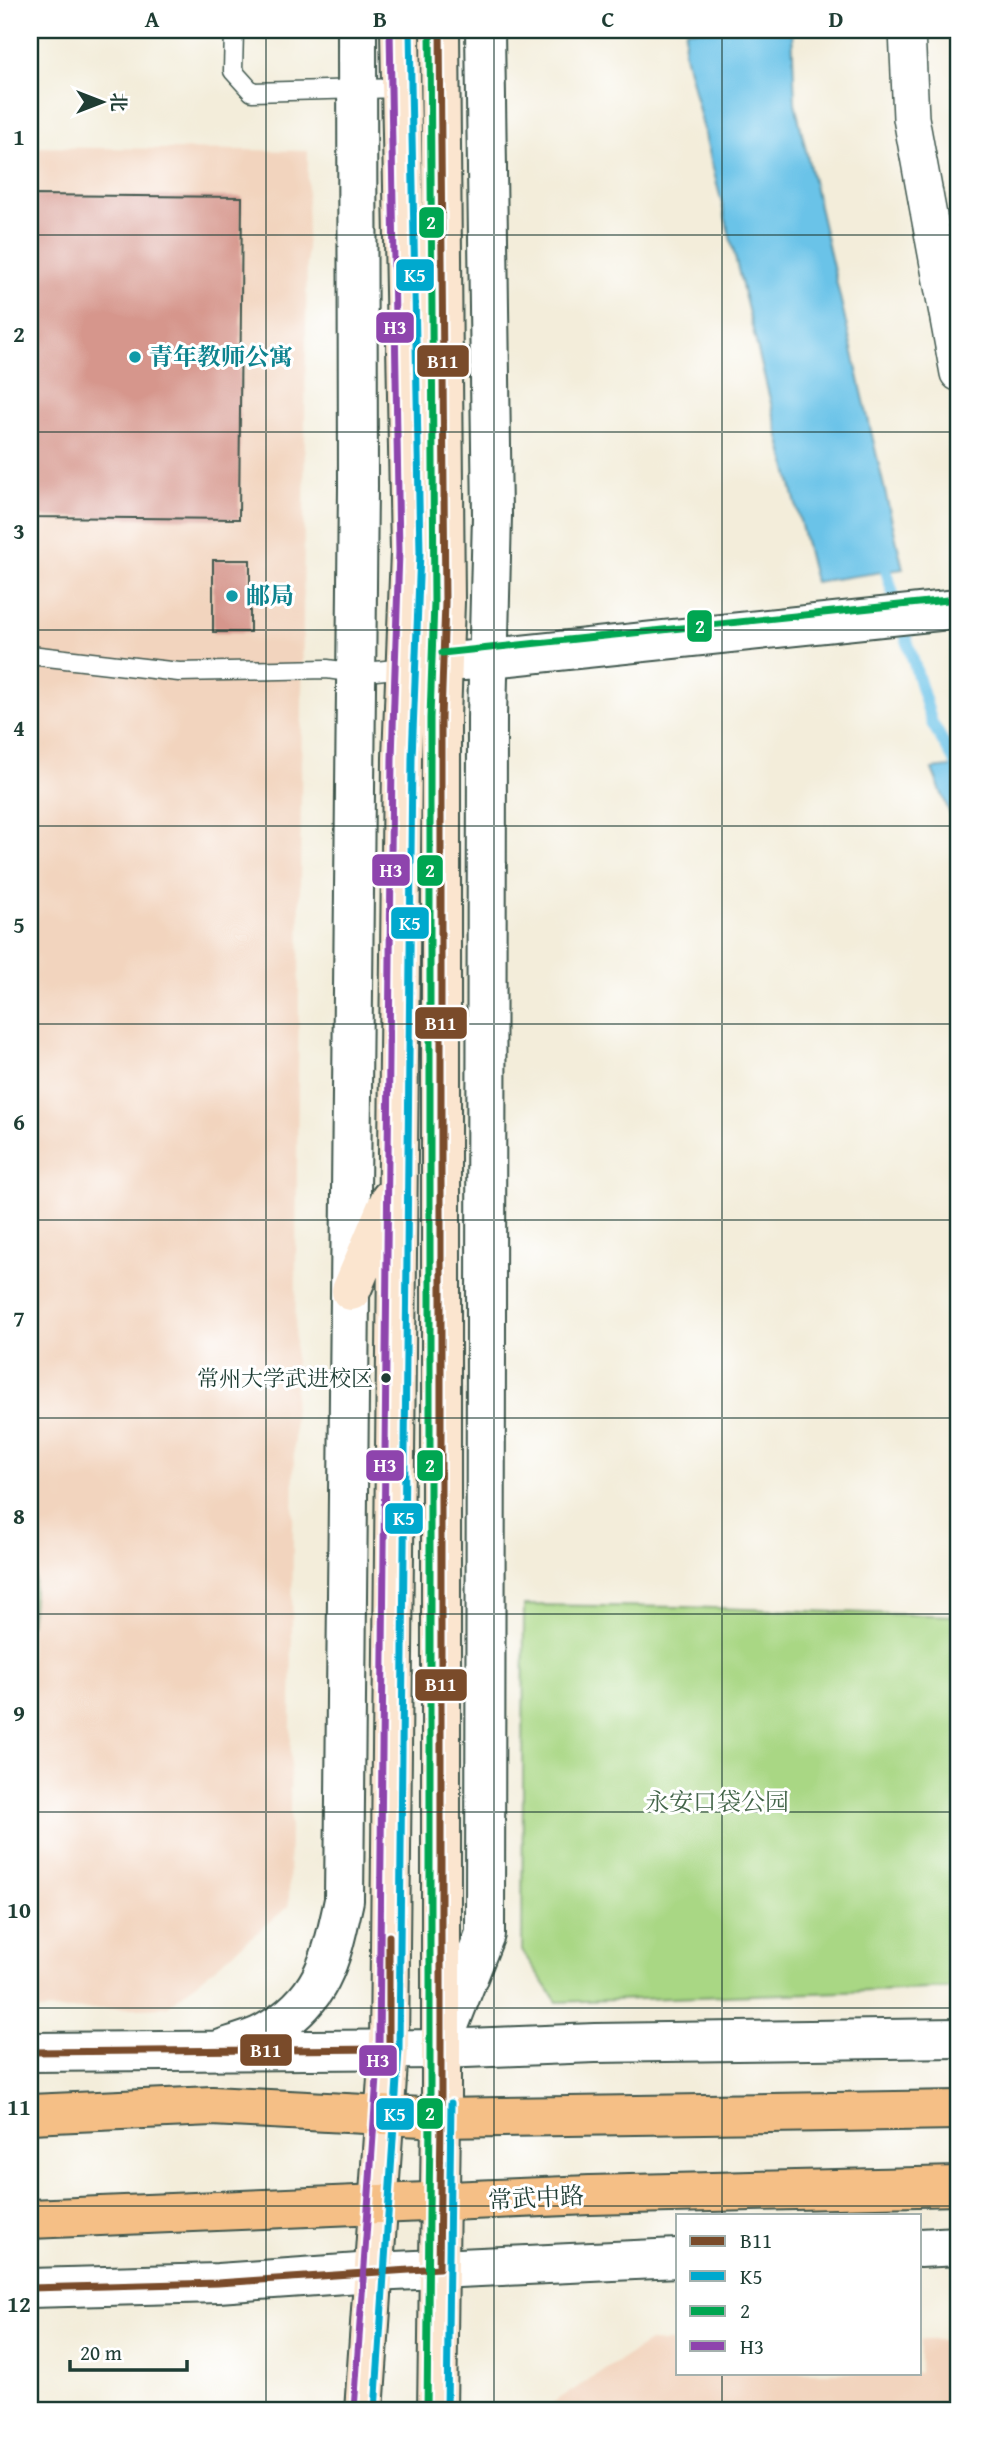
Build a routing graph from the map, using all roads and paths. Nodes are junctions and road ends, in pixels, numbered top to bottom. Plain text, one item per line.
1 (234, 30) edge
2 (357, 30) edge
3 (400, 30) edge
4 (440, 30) edge
5 (485, 30) edge
6 (907, 30) edge
7 (401, 88) junction
8 (357, 90) junction
9 (958, 373) edge
10 (958, 609) edge
11 (30, 655) edge
12 (489, 659) junction
13 (443, 663) junction
14 (405, 668) junction
15 (356, 673) junction
16 (397, 1181) junction
17 (351, 1291) junction
18 (958, 2038) edge
19 (390, 2049) junction
20 (440, 2049) junction
21 (219, 2050) junction
22 (30, 2052) edge
23 (958, 2110) edge
24 (30, 2114) edge
25 (385, 2116) junction
26 (441, 2118) junction
27 (958, 2186) edge
28 (440, 2202) junction
29 (379, 2205) junction
30 (30, 2219) edge
31 (958, 2246) edge
32 (922, 2248) edge
33 (676, 2258) edge
34 (439, 2268) junction
35 (373, 2272) junction
36 (30, 2288) edge
37 (364, 2411) edge
38 (437, 2411) edge

1 - 8 lane
2 - 8 street
3 - 7 main road
4 - 13 main road
5 - 12 street
6 - 9 street
7 - 8 lane
7 - 14 main road
8 - 15 street
10 - 12 street
11 - 15 lane
12 - 13 street
12 - 20 street
13 - 14 street
13 - 20 main road
14 - 15 lane
14 - 16 main road
15 - 17 street
16 - 17 main road
16 - 19 main road
17 - 21 street
18 - 20 street
19 - 20 street
19 - 21 street
19 - 25 main road
20 - 26 main road
21 - 22 street
23 - 26 main road
24 - 25 main road
25 - 26 main road
25 - 29 main road
26 - 28 main road
27 - 28 main road, 常武中路
28 - 29 main road, 常武中路
28 - 34 main road
29 - 30 main road, 常武中路
29 - 35 main road
31 - 32 street
33 - 34 street
34 - 35 street
34 - 38 main road
35 - 36 street
35 - 37 main road

